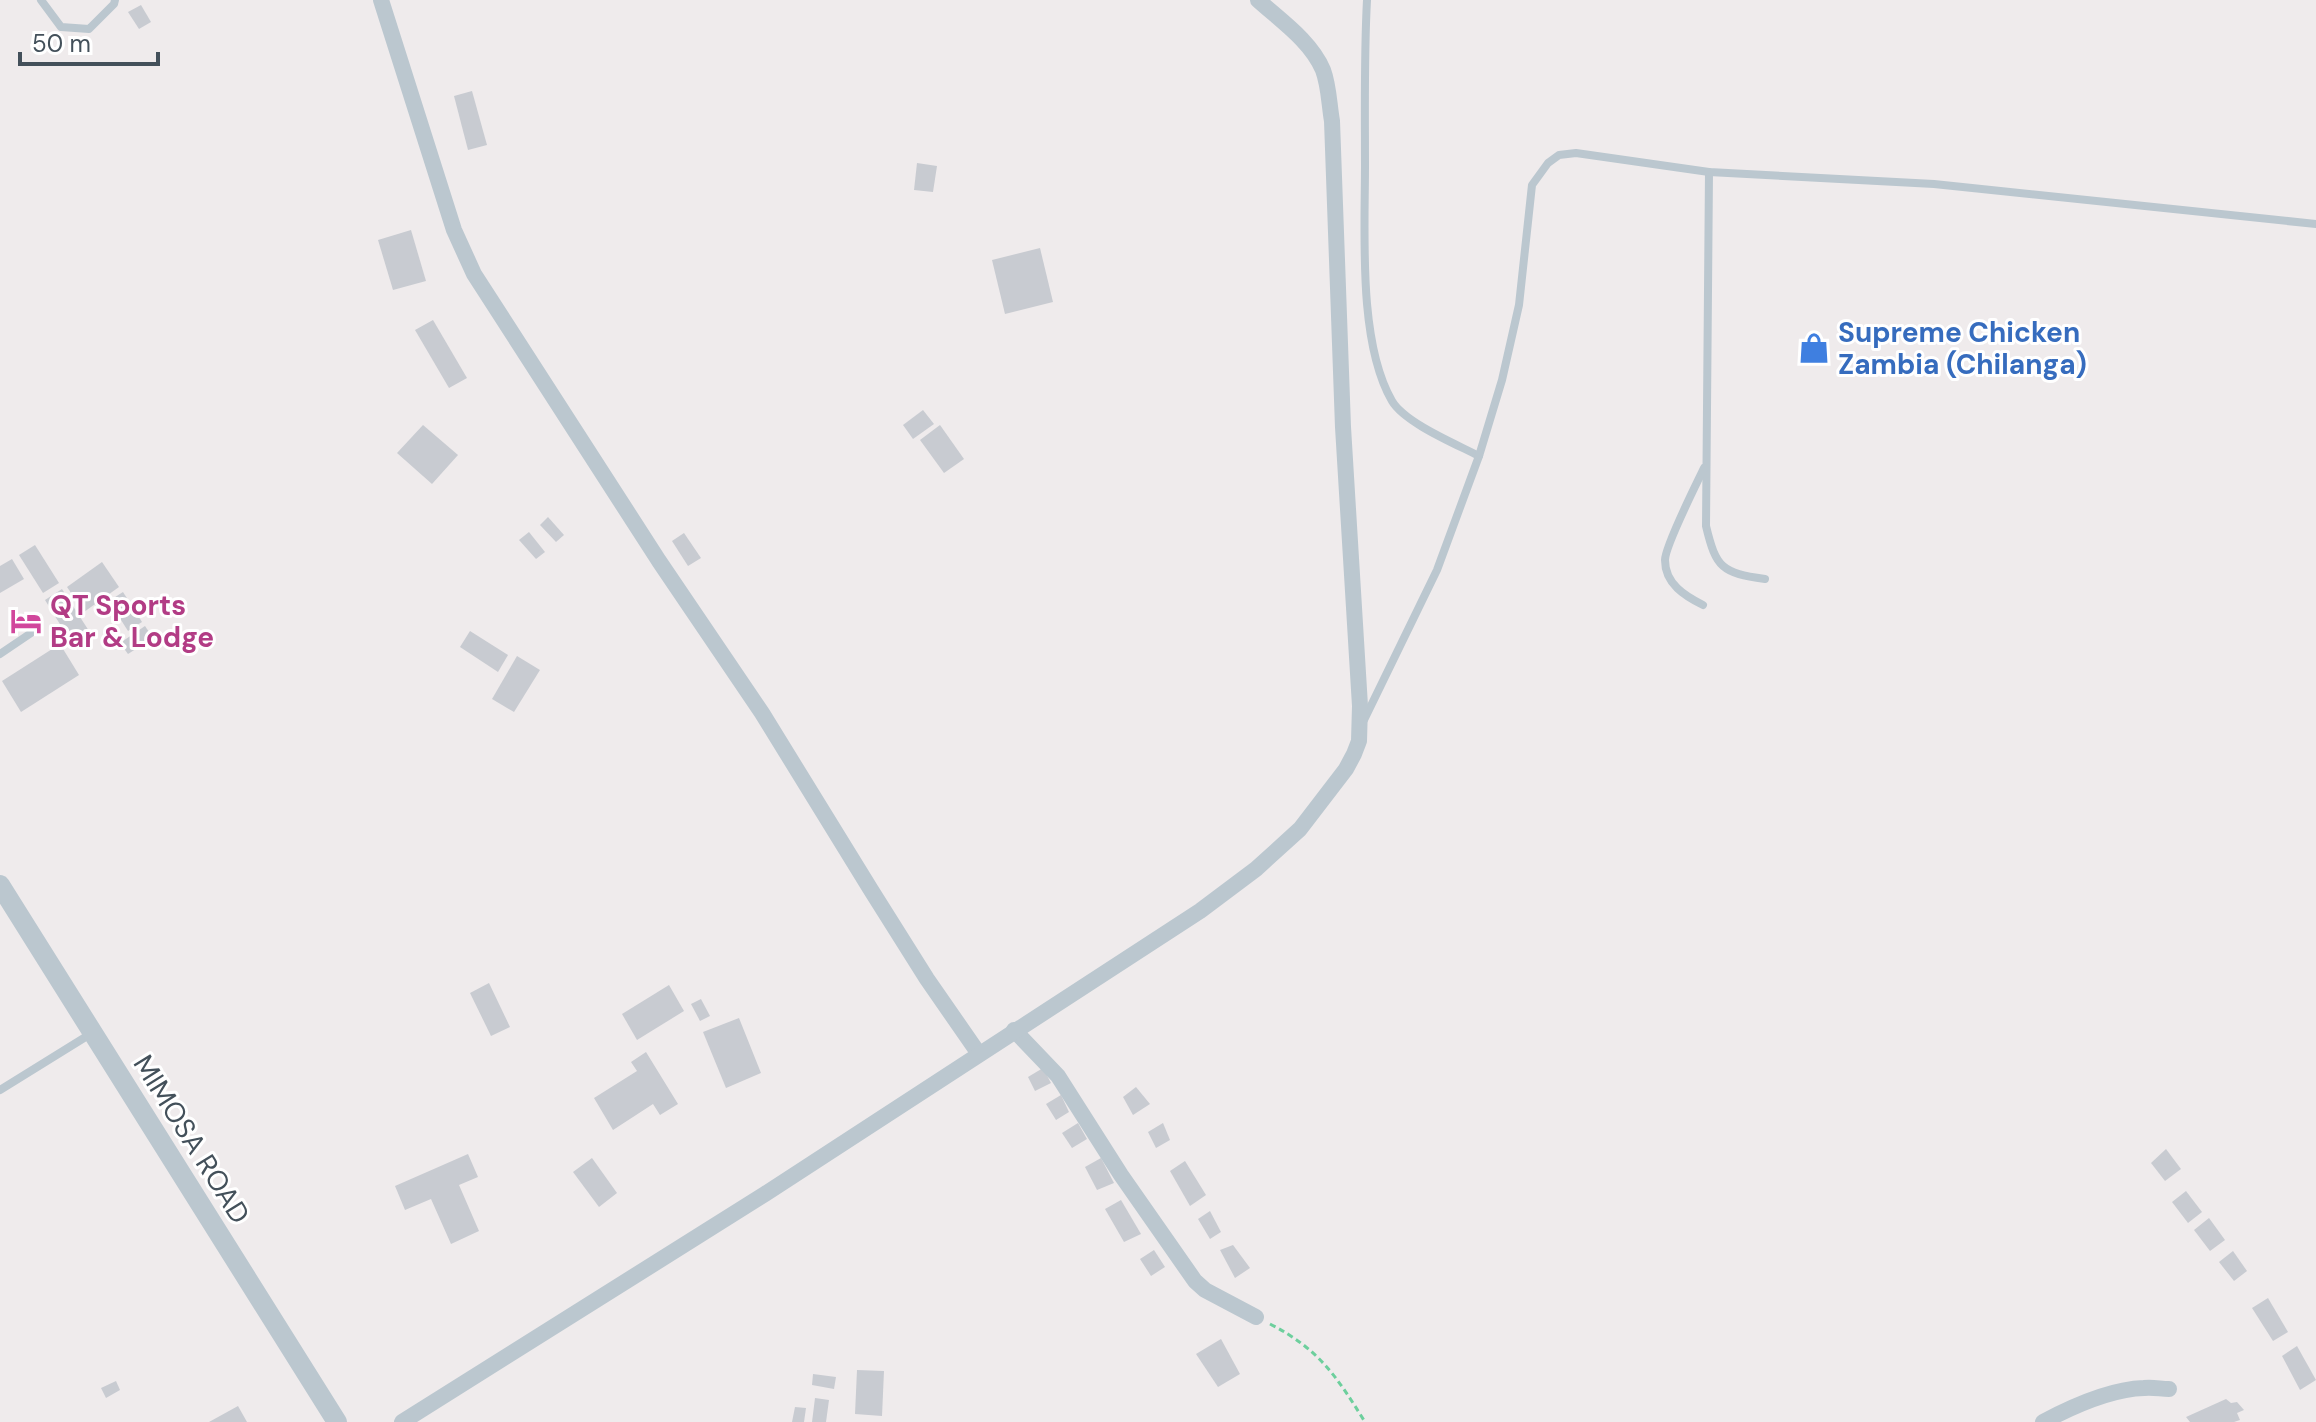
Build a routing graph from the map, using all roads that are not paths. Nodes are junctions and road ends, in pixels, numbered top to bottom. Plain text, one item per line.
1 (41, 0) edge
2 (115, 0) edge
3 (381, 0) edge
4 (1258, 0) edge
5 (1367, 0) edge
6 (1709, 172) junction
7 (2316, 224) edge
8 (1479, 456) junction
9 (1706, 464) junction
10 (1765, 579) dead end
11 (1703, 605) dead end
12 (37, 629) dead end
13 (0, 654) edge
14 (1360, 728) junction
15 (0, 885) edge
16 (1014, 1030) junction
17 (92, 1032) junction
18 (979, 1054) junction
19 (0, 1090) edge
20 (1256, 1317) road end
21 (2169, 1389) dead end
22 (337, 1422) edge
23 (402, 1422) edge
24 (2043, 1422) edge

1 - 2 lane
3 - 18 street
4 - 14 street
5 - 8 lane
6 - 7 lane
6 - 8 lane
6 - 9 lane
8 - 14 lane
9 - 10 lane
9 - 11 lane
12 - 13 lane
14 - 16 street
15 - 17 street, MIMOSA ROAD
16 - 18 street
16 - 20 street
17 - 19 lane
17 - 22 street, MIMOSA ROAD
18 - 23 street
21 - 24 street

